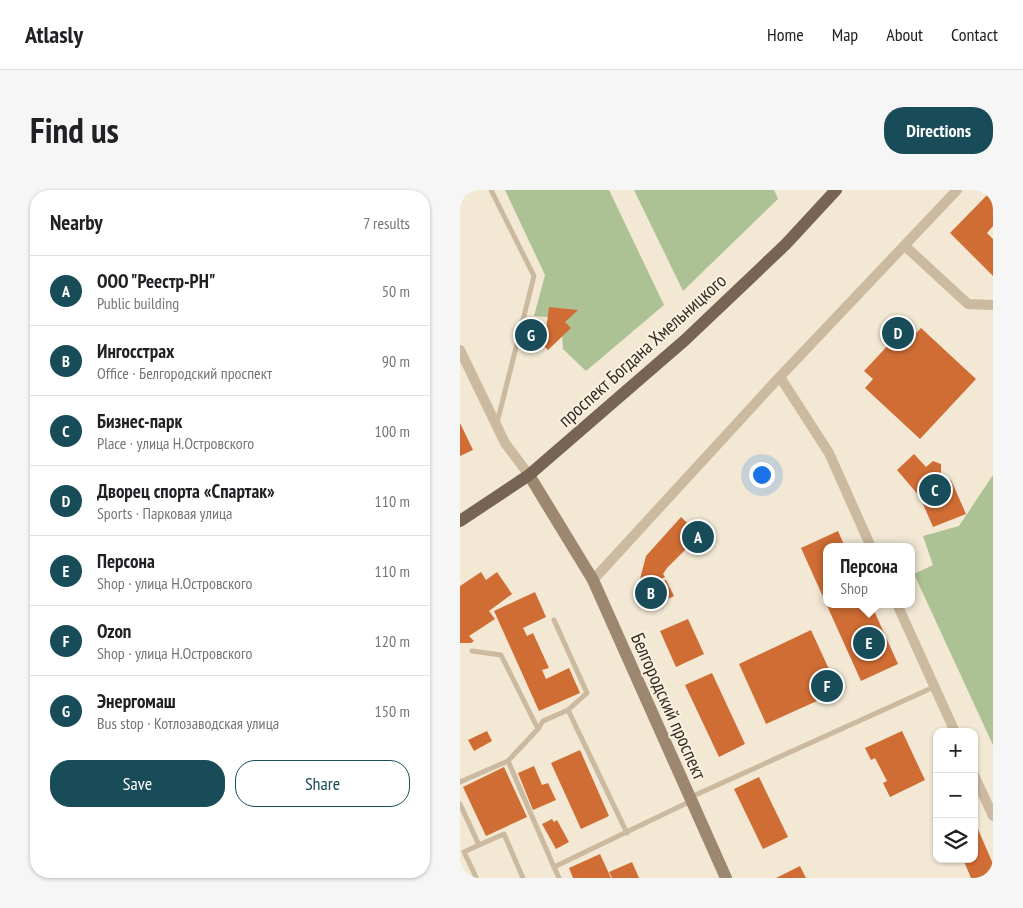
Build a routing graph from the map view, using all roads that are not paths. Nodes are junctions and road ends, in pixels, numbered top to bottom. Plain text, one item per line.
1 (491, 190) edge
2 (836, 190) edge
3 (957, 190) edge
4 (905, 246) junction
5 (993, 305) edge
6 (460, 350) edge
7 (780, 377) junction
8 (496, 426) junction
9 (532, 471) junction
10 (460, 522) edge
11 (869, 543) edge
12 (593, 580) junction
13 (899, 608) edge
14 (554, 620) dead end
15 (472, 651) dead end
16 (934, 687) junction
17 (568, 710) junction
18 (953, 728) edge
19 (538, 730) junction
20 (508, 761) junction
21 (460, 782) edge
22 (978, 784) edge
23 (690, 799) junction
24 (460, 804) edge
25 (993, 816) edge
26 (626, 833) junction
27 (479, 845) junction
28 (554, 867) junction
29 (476, 877) edge
30 (524, 878) edge
31 (559, 878) edge
32 (726, 878) edge

1 - 8 lane
2 - 9 main road, проспект Богдана Хмельницкого
3 - 4 street
4 - 5 street
4 - 7 street
6 - 8 street
7 - 11 street
7 - 12 street
8 - 9 street
9 - 10 main road, проспект Богдана Хмельницкого
9 - 12 main road, Белгородский проспект
12 - 23 main road, Белгородский проспект
13 - 16 street
14 - 17 lane
15 - 19 lane
16 - 18 street
16 - 23 lane
17 - 19 lane
17 - 26 lane
19 - 20 lane
20 - 21 lane
20 - 28 lane
22 - 25 street
23 - 26 lane
23 - 32 main road, Белгородский проспект
24 - 27 lane
26 - 28 lane
27 - 29 lane
27 - 30 lane
28 - 31 lane

